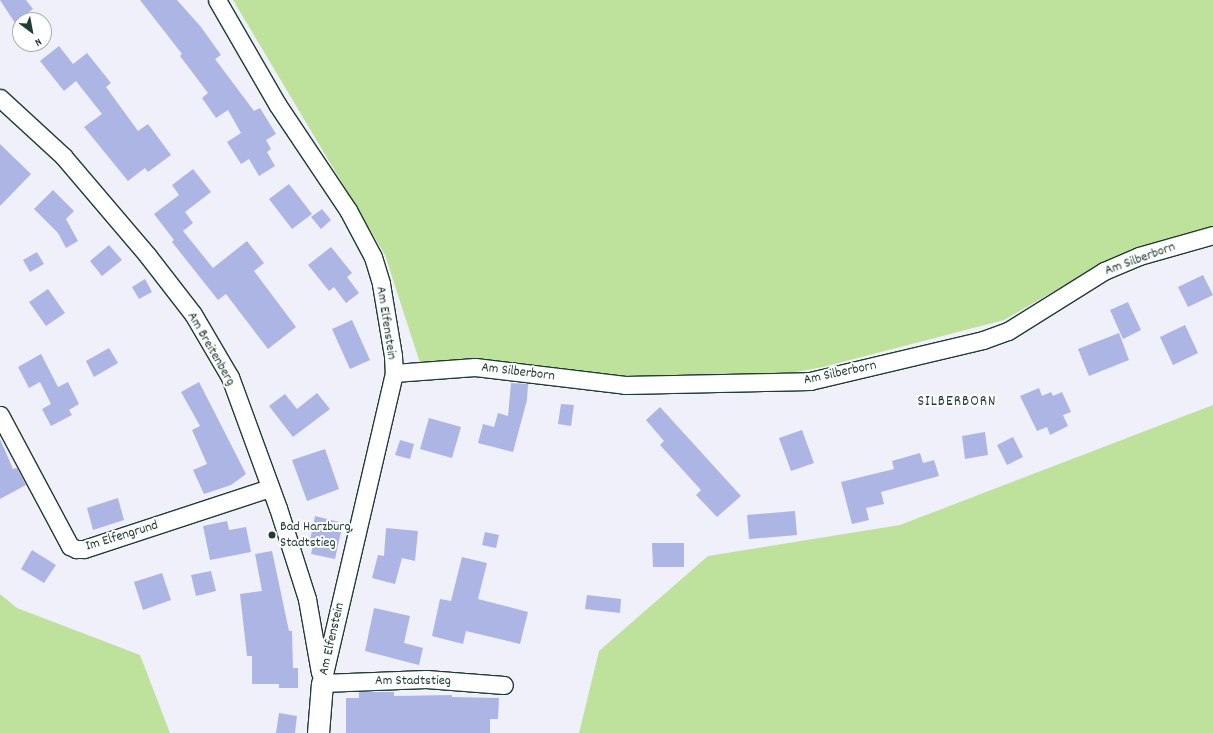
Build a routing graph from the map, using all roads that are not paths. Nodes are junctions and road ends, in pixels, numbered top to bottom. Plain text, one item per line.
1 (217, 0) edge
2 (0, 98) edge
3 (1213, 235) edge
4 (394, 373) junction
5 (0, 415) edge
6 (270, 488) junction
7 (322, 683) junction
8 (504, 685) dead end
9 (318, 733) edge

1 - 4 street, Am Elfenstein
2 - 6 street, Am Breitenberg
3 - 4 street, Am Silberborn
4 - 7 street, Am Elfenstein
5 - 6 street, Im Elfengrund
6 - 7 street, Am Breitenberg
7 - 8 street, Am Stadtstieg
7 - 9 street

